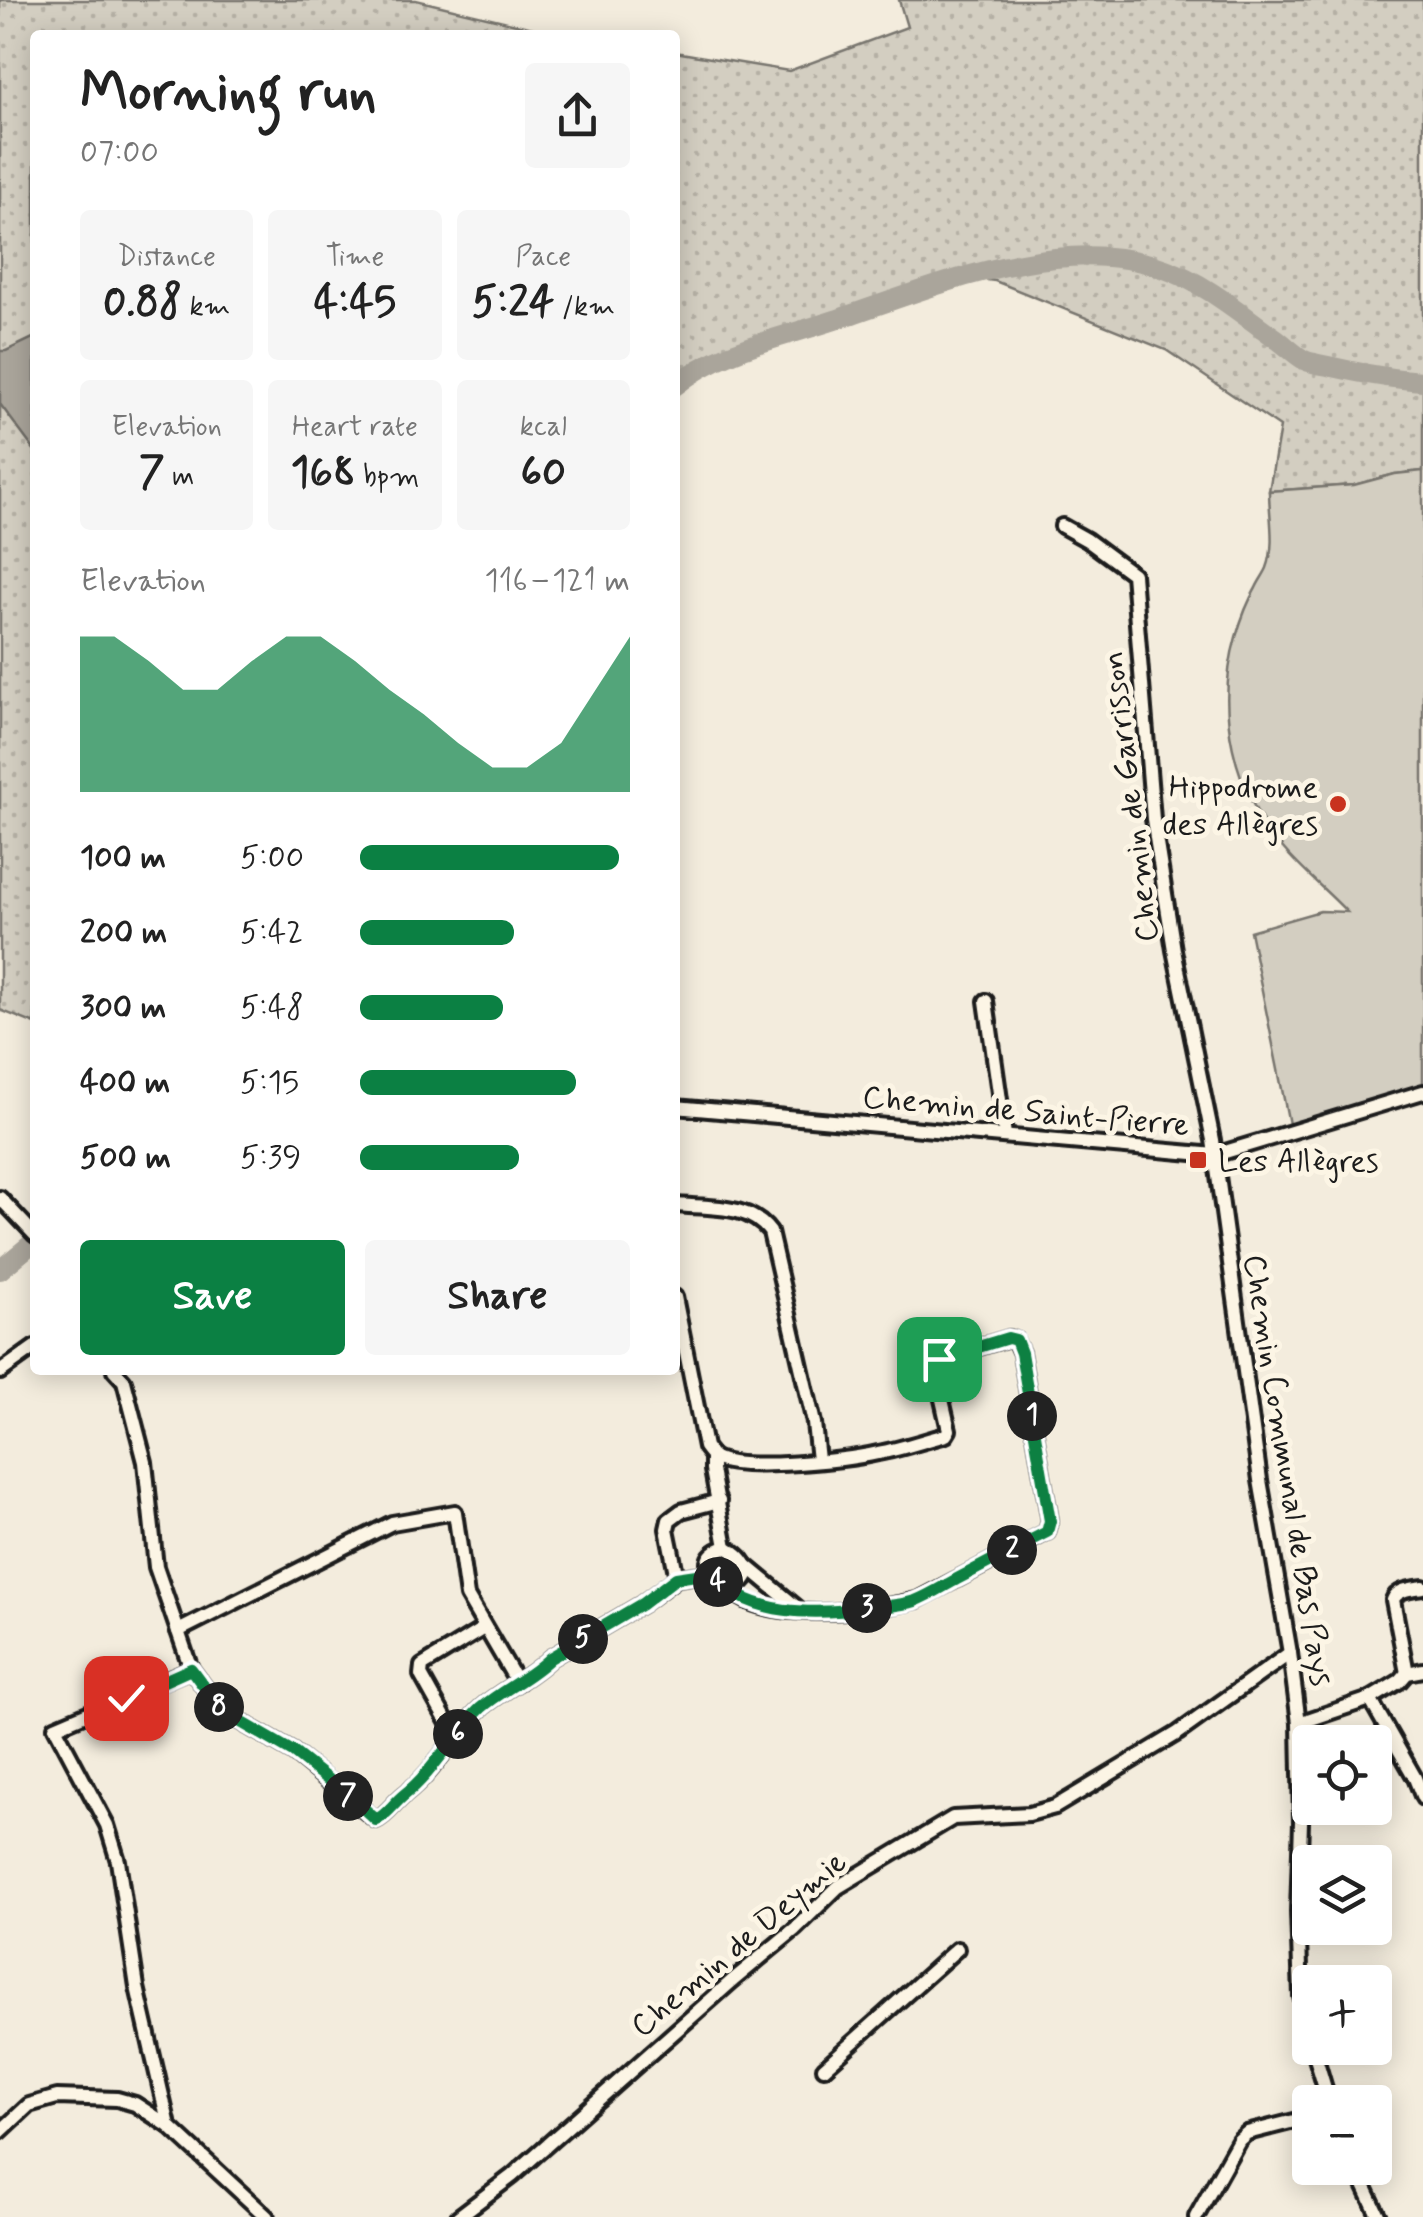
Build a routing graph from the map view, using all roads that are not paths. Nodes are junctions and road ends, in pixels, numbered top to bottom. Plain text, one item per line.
1 (1062, 526) dead end
2 (986, 1001) dead end
3 (1423, 1092) edge
4 (680, 1107) edge
5 (1005, 1136) junction
6 (1215, 1155) junction
7 (0, 1198) edge
8 (680, 1204) edge
9 (30, 1230) edge
10 (680, 1320) edge
11 (30, 1351) edge
12 (0, 1372) edge
13 (119, 1375) edge
14 (708, 1452) junction
15 (818, 1460) junction
16 (719, 1501) junction
17 (726, 1546) junction
18 (747, 1566) junction
19 (710, 1573) junction
20 (676, 1578) junction
21 (1423, 1587) edge
22 (730, 1588) junction
23 (802, 1611) junction
24 (484, 1628) junction
25 (178, 1631) junction
26 (1290, 1653) junction
27 (191, 1669) junction
28 (1423, 1670) edge
29 (1407, 1673) junction
30 (519, 1682) junction
31 (1370, 1699) junction
32 (1299, 1723) junction
33 (455, 1736) junction
34 (1423, 1798) edge
35 (958, 1948) dead end
36 (1301, 1965) edge
37 (824, 2068) dead end
38 (1292, 2122) edge
39 (170, 2126) junction
40 (0, 2132) edge
41 (1364, 2185) edge
42 (267, 2217) edge
43 (458, 2217) edge
44 (1196, 2217) edge
45 (1379, 2217) edge

1 - 6 street, Chemin de Garrisson
2 - 5 street
3 - 6 street, Chemin de Saint-Pierre
4 - 5 street, Chemin de Saint-Pierre
5 - 6 street, Chemin de Saint-Pierre
6 - 26 street, Chemin Communal de Bas Pays
7 - 9 street
8 - 15 street
10 - 14 street
11 - 12 street
13 - 25 street
14 - 15 street
14 - 16 street
15 - 23 street
16 - 17 street
16 - 20 street
17 - 18 street
17 - 19 street
18 - 22 street
18 - 23 street
19 - 20 street
19 - 22 street
20 - 30 street
21 - 29 street
22 - 23 street
24 - 25 street
24 - 30 street
24 - 33 street
25 - 27 street
26 - 32 street, Chemin Communal de Bas Pays
26 - 43 street, Chemin de Deymie
27 - 33 street
27 - 39 street
28 - 29 street
29 - 31 street
30 - 33 street
31 - 32 street
31 - 34 street
32 - 36 street, Chemin Communal de Bas Pays
35 - 37 street
38 - 44 street
39 - 40 street
39 - 42 street
41 - 45 street

